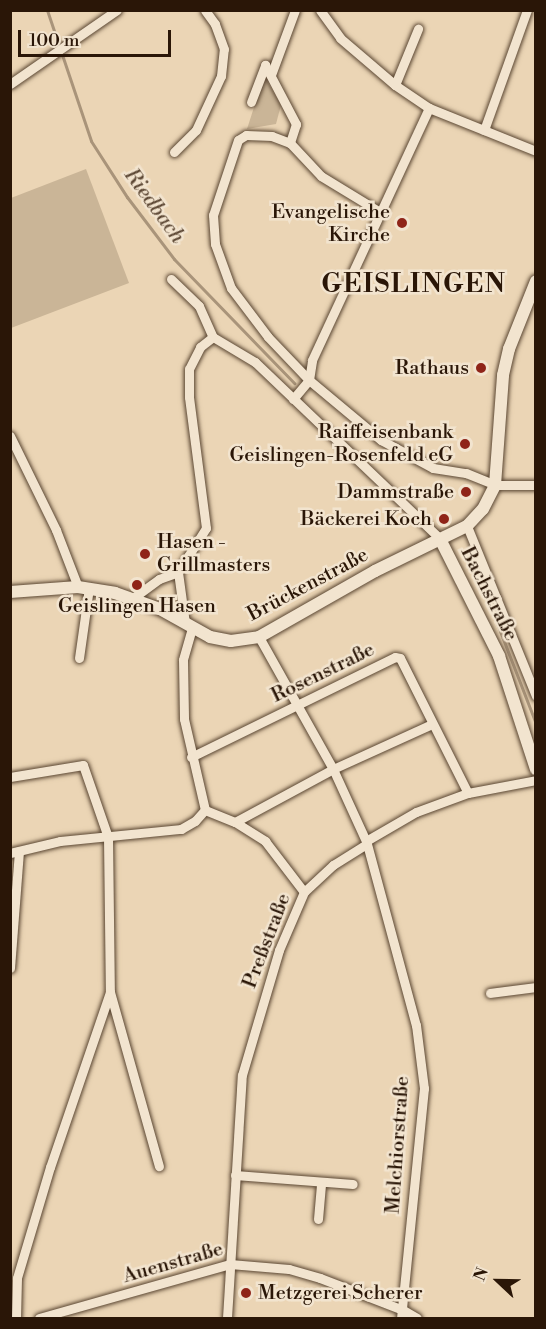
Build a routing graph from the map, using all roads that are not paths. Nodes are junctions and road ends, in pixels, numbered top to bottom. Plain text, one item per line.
1 (117, 10) edge
2 (205, 10) edge
3 (295, 10) edge
4 (320, 10) edge
5 (527, 10) edge
6 (418, 29) dead end
7 (271, 75) junction
8 (10, 84) edge
9 (395, 85) junction
10 (251, 102) dead end
11 (429, 108) junction
12 (484, 130) junction
13 (290, 143) junction
14 (536, 151) edge
15 (174, 152) dead end
16 (380, 212) junction
17 (171, 279) dead end
18 (536, 281) edge
19 (213, 337) junction
20 (309, 380) junction
21 (293, 399) junction
22 (10, 436) edge
23 (495, 485) junction
24 (536, 485) edge
25 (467, 526) junction
26 (440, 539) junction
27 (178, 572) junction
28 (84, 588) junction
29 (10, 592) edge
30 (133, 598) junction
31 (189, 625) junction
32 (259, 637) junction
33 (79, 658) dead end
34 (536, 696) edge
35 (298, 704) junction
36 (432, 724) junction
37 (191, 757) junction
38 (333, 769) junction
39 (536, 769) edge
40 (10, 777) edge
41 (536, 780) edge
42 (468, 793) junction
43 (204, 810) junction
44 (234, 822) junction
45 (108, 837) junction
46 (366, 843) junction
47 (15, 852) edge
48 (304, 892) junction
49 (10, 968) edge
50 (536, 987) edge
51 (110, 993) junction
52 (490, 993) dead end
53 (159, 1166) dead end
54 (235, 1175) junction
55 (321, 1182) junction
56 (353, 1184) dead end
57 (318, 1219) dead end
58 (230, 1264) junction
59 (402, 1314) edge
60 (16, 1318) edge
61 (39, 1318) edge
62 (227, 1318) edge
63 (417, 1318) edge

1 - 8 street
2 - 15 street
3 - 7 street
4 - 9 street
5 - 12 street
6 - 9 street
7 - 10 street
7 - 13 street
9 - 11 street
11 - 12 street
11 - 16 street
12 - 14 street
13 - 16 street
13 - 20 street
16 - 20 street
17 - 19 street
18 - 23 main road
19 - 21 street
19 - 27 street
20 - 21 street
20 - 23 street
21 - 26 street
22 - 28 street
23 - 24 street
23 - 25 main road, Brückenstraße
25 - 26 main road, Brückenstraße
25 - 34 street, Bachstraße
26 - 32 main road, Brückenstraße
26 - 39 main road, Bachstraße
27 - 30 street
27 - 31 street
28 - 29 main road, Brückenstraße
28 - 30 main road, Brückenstraße
28 - 33 street
30 - 31 main road, Brückenstraße
31 - 32 main road, Brückenstraße
31 - 37 street
32 - 35 street, Melchiorstraße
35 - 36 street, Rosenstraße
35 - 37 street, Rosenstraße
35 - 38 street, Melchiorstraße
36 - 38 street
36 - 42 street, Rosenstraße
37 - 43 street
38 - 44 street
38 - 46 street, Melchiorstraße
40 - 45 street
41 - 42 street, Preßstraße
42 - 46 street, Preßstraße
43 - 44 street
43 - 45 street
44 - 48 street
45 - 47 street
45 - 51 street
46 - 48 street, Preßstraße
46 - 59 street, Melchiorstraße
47 - 49 street
48 - 54 street, Preßstraße
50 - 52 street
51 - 53 street
51 - 60 street
54 - 55 street
54 - 58 street, Preßstraße
55 - 56 street
55 - 57 street
58 - 59 street, Auenstraße
58 - 61 street, Auenstraße
58 - 62 street, Preßstraße
59 - 63 street, Auenstraße

